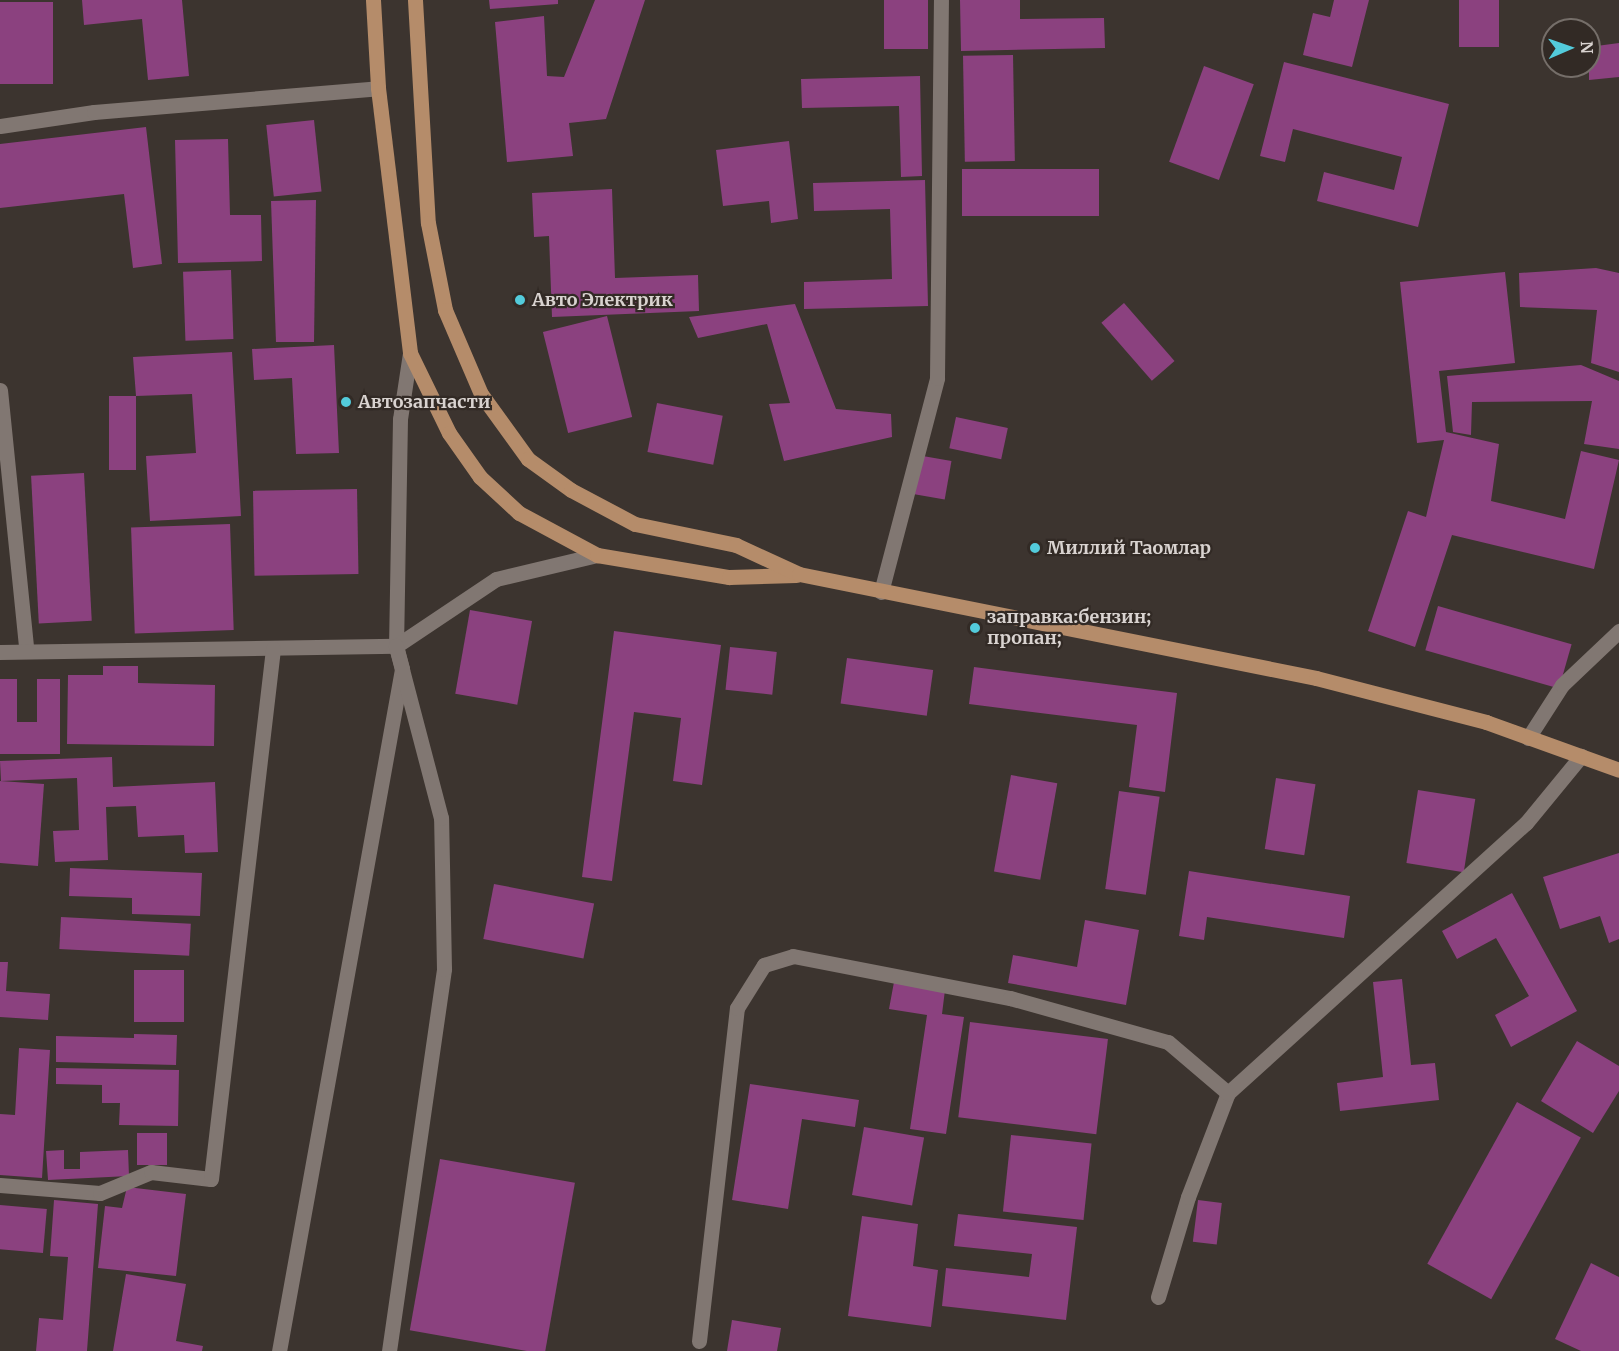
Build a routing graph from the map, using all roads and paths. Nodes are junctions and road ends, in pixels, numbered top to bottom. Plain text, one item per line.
1 (373, 0) edge
2 (415, 0) edge
3 (941, 0) edge
4 (378, 88) junction
5 (0, 126) edge
6 (410, 353) junction
7 (0, 390) edge
8 (597, 555) junction
9 (799, 574) junction
10 (881, 592) junction
11 (1619, 631) edge
12 (396, 646) junction
13 (26, 648) junction
14 (273, 650) junction
15 (0, 652) edge
16 (1528, 738) junction
17 (1581, 756) junction
18 (1619, 770) edge
19 (1228, 1093) junction
20 (0, 1185) edge
21 (1158, 1297) dead end
22 (699, 1341) dead end
23 (279, 1351) edge
24 (388, 1351) edge

1 - 4 main road
2 - 9 main road
3 - 10 street
4 - 5 street
4 - 6 main road
6 - 8 main road
6 - 12 street
7 - 13 street
8 - 9 main road
8 - 12 street
9 - 10 main road
10 - 16 main road
11 - 16 street
12 - 14 street
12 - 23 street
12 - 24 street
13 - 14 street
13 - 15 street
14 - 20 street
16 - 17 main road
17 - 18 main road
17 - 19 street
19 - 21 street
19 - 22 street

